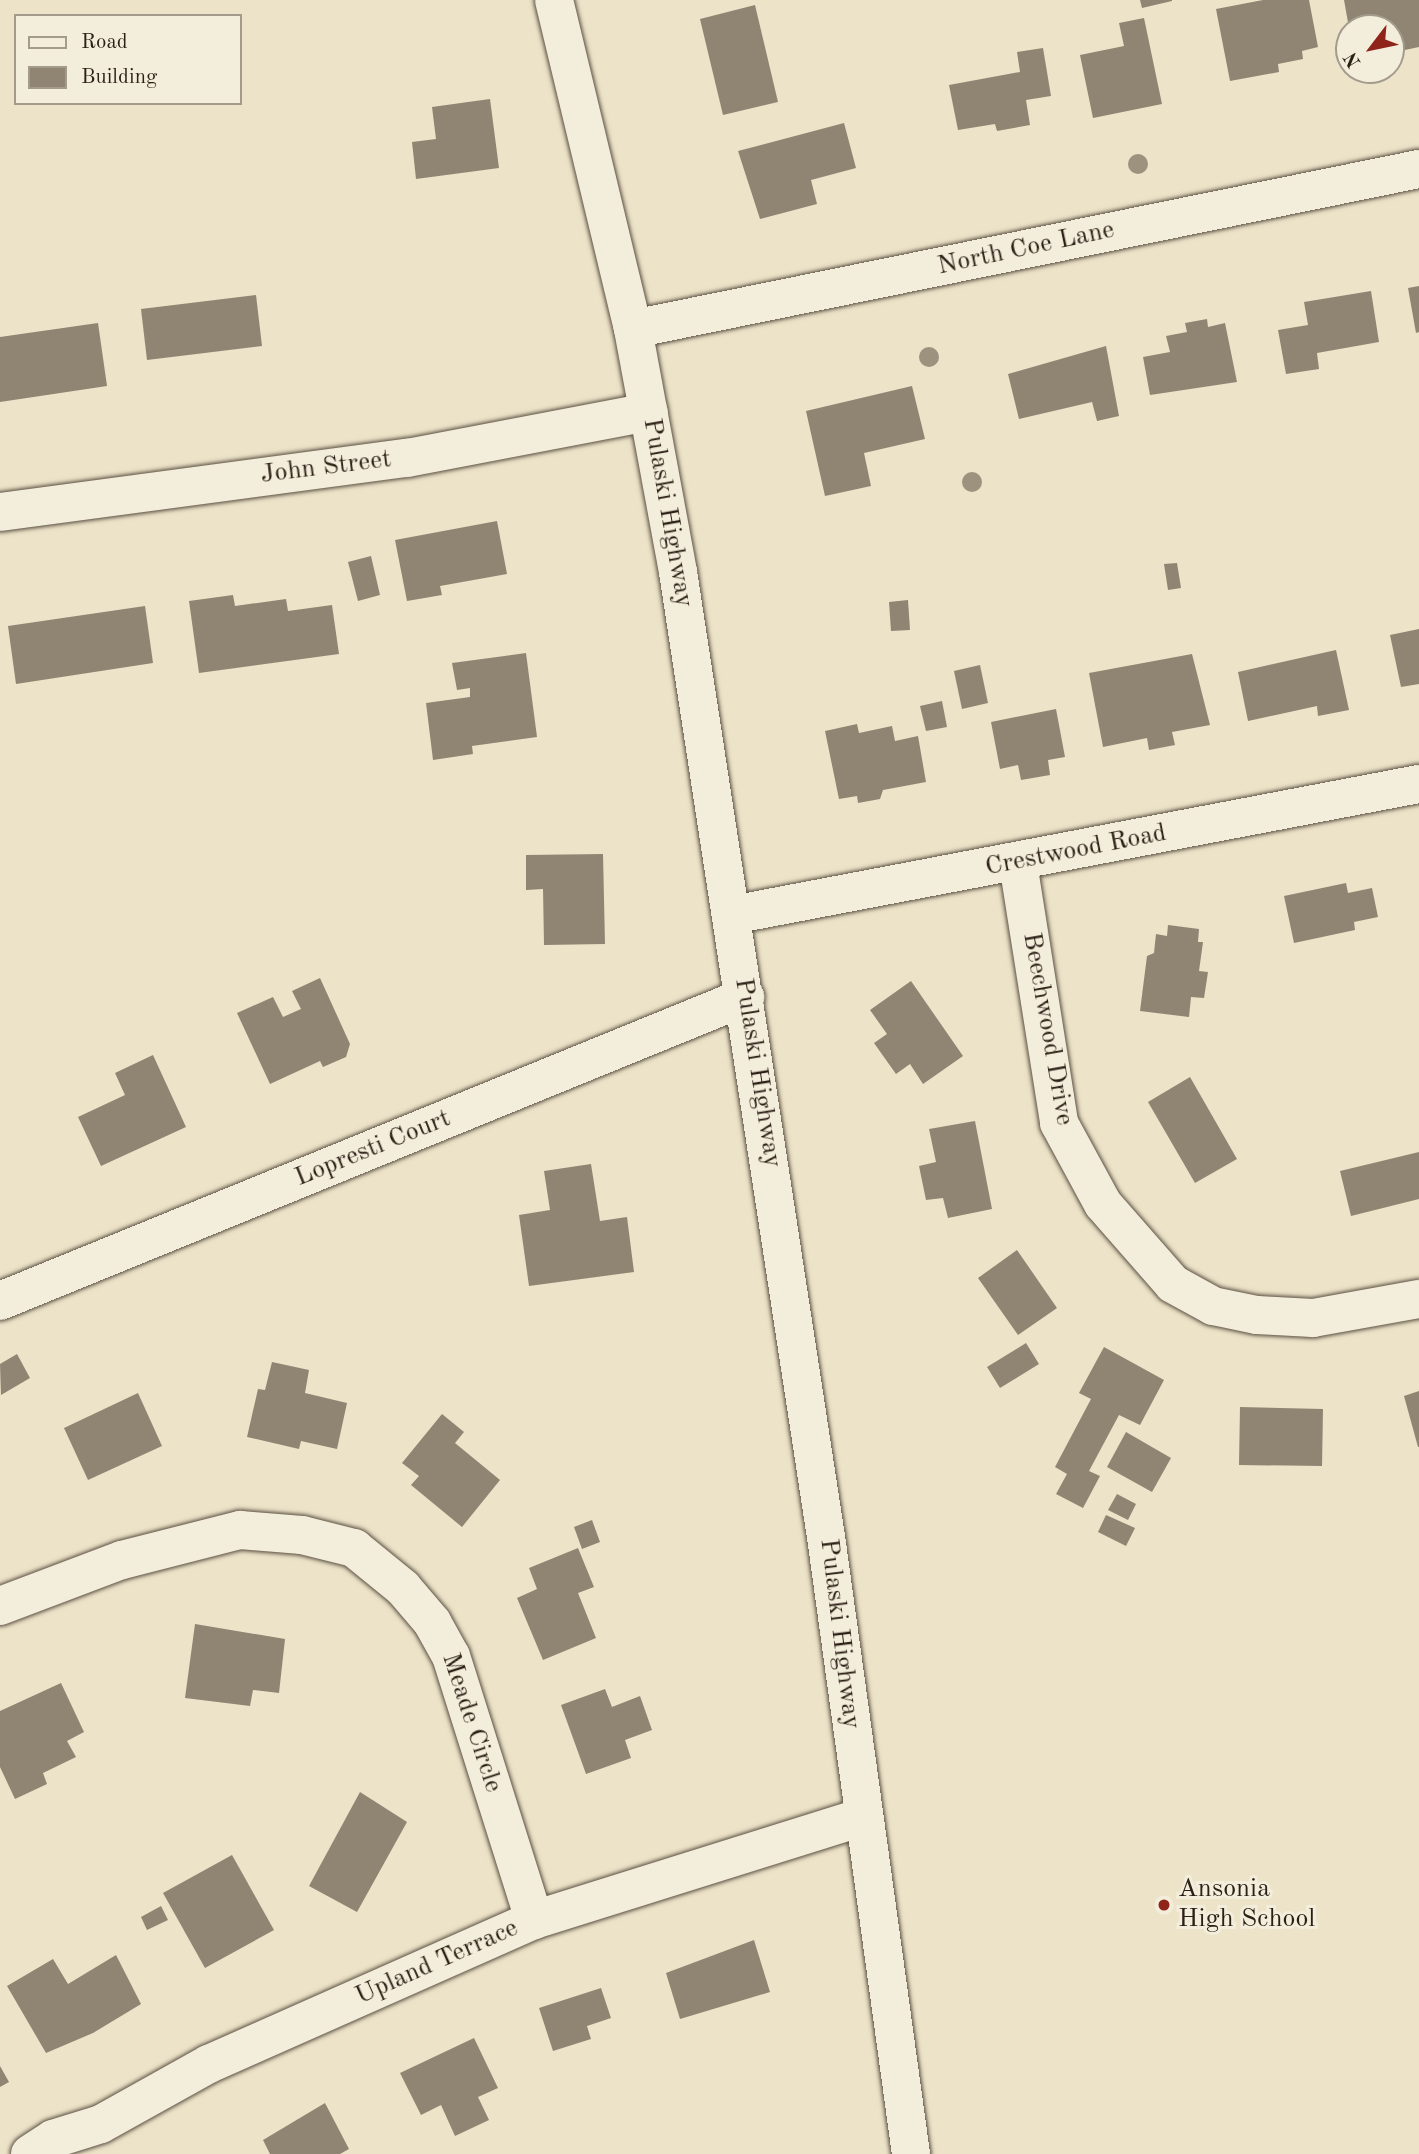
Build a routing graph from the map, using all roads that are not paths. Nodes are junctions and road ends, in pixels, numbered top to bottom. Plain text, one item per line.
1 (554, 0) edge
2 (1419, 169) edge
3 (633, 329) junction
4 (649, 412) junction
5 (0, 512) edge
6 (1419, 783) edge
7 (1018, 863) junction
8 (732, 915) junction
9 (745, 997) junction
10 (1419, 1299) edge
11 (0, 1301) edge
12 (0, 1606) edge
13 (863, 1817) junction
14 (534, 1920) junction
15 (30, 2154) edge
16 (911, 2154) edge

1 - 3 street, Pulaski Highway
2 - 3 street, North Coe Lane
3 - 4 street, Pulaski Highway
4 - 5 street, John Street
4 - 8 street, Pulaski Highway
6 - 7 street, Crestwood Road
7 - 8 street, Crestwood Road
7 - 10 street, Beechwood Drive
8 - 9 street, Pulaski Highway
9 - 11 street, Lopresti Court
9 - 13 street, Pulaski Highway
12 - 14 street, Meade Circle
13 - 14 street, Upland Terrace
13 - 16 street, Pulaski Highway
14 - 15 street, Upland Terrace

